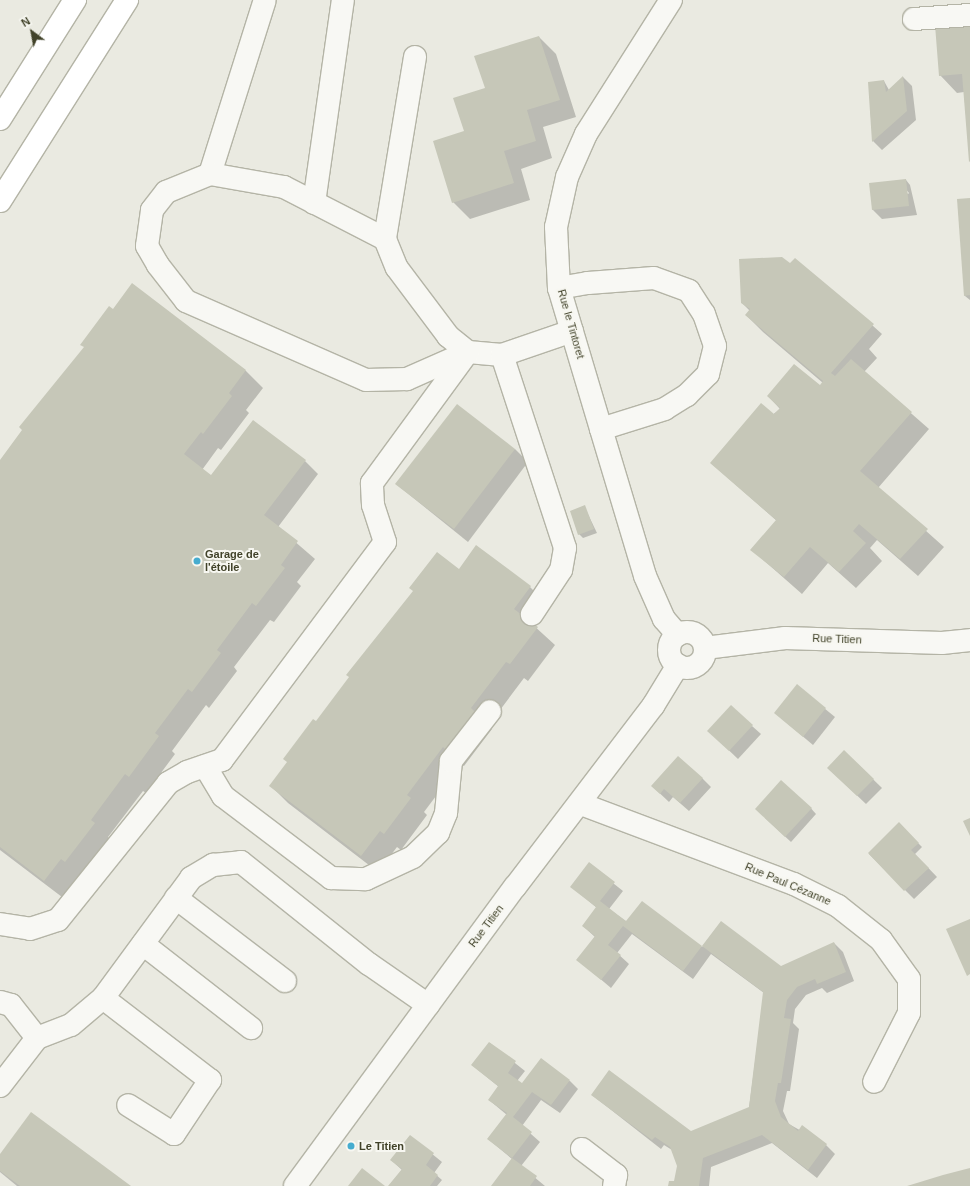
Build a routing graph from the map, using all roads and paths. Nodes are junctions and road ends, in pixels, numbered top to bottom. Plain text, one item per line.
1 (76, 0) edge
2 (127, 0) edge
3 (265, 0) edge
4 (343, 0) edge
5 (671, 0) edge
6 (970, 15) edge
7 (914, 19) dead end
8 (415, 57) dead end
9 (0, 119) edge
10 (210, 174) junction
11 (0, 201) edge
12 (314, 203) junction
13 (385, 239) junction
14 (559, 288) junction
15 (572, 330) junction
16 (468, 352) junction
17 (502, 355) junction
18 (601, 429) junction
19 (532, 614) dead end
20 (678, 635) junction
21 (970, 640) edge
22 (705, 648) junction
23 (678, 665) junction
24 (490, 711) dead end
25 (205, 766) junction
26 (581, 804) junction
27 (176, 898) junction
28 (0, 924) edge
29 (143, 944) junction
30 (285, 981) dead end
31 (103, 998) junction
32 (0, 1002) edge
33 (428, 1005) junction
34 (251, 1028) dead end
35 (37, 1038) junction
36 (874, 1082) dead end
37 (0, 1086) edge
38 (128, 1105) dead end
39 (582, 1149) dead end
40 (295, 1186) edge
41 (614, 1186) edge

1 - 9 highway
2 - 11 highway
3 - 10 street
4 - 12 street
5 - 14 street, Rue le Tintoret
6 - 7 street
8 - 13 street
10 - 12 street
10 - 16 street
12 - 13 street
13 - 16 street
14 - 15 street, Rue le Tintoret
14 - 18 street
15 - 17 street
15 - 18 street, Rue le Tintoret
16 - 17 street
16 - 25 street
17 - 19 street
18 - 20 street, Rue le Tintoret
20 - 22 street
20 - 23 street
21 - 22 street, Rue Titien
22 - 23 street
23 - 26 street, Rue Titien
24 - 25 street
25 - 28 street
26 - 33 street, Rue Titien
26 - 36 street, Rue Paul Cézanne
27 - 29 street
27 - 30 street
27 - 33 street
29 - 31 street
29 - 34 street
31 - 35 street
31 - 38 street
32 - 35 street
33 - 40 street, Rue Titien
35 - 37 street
39 - 41 street

